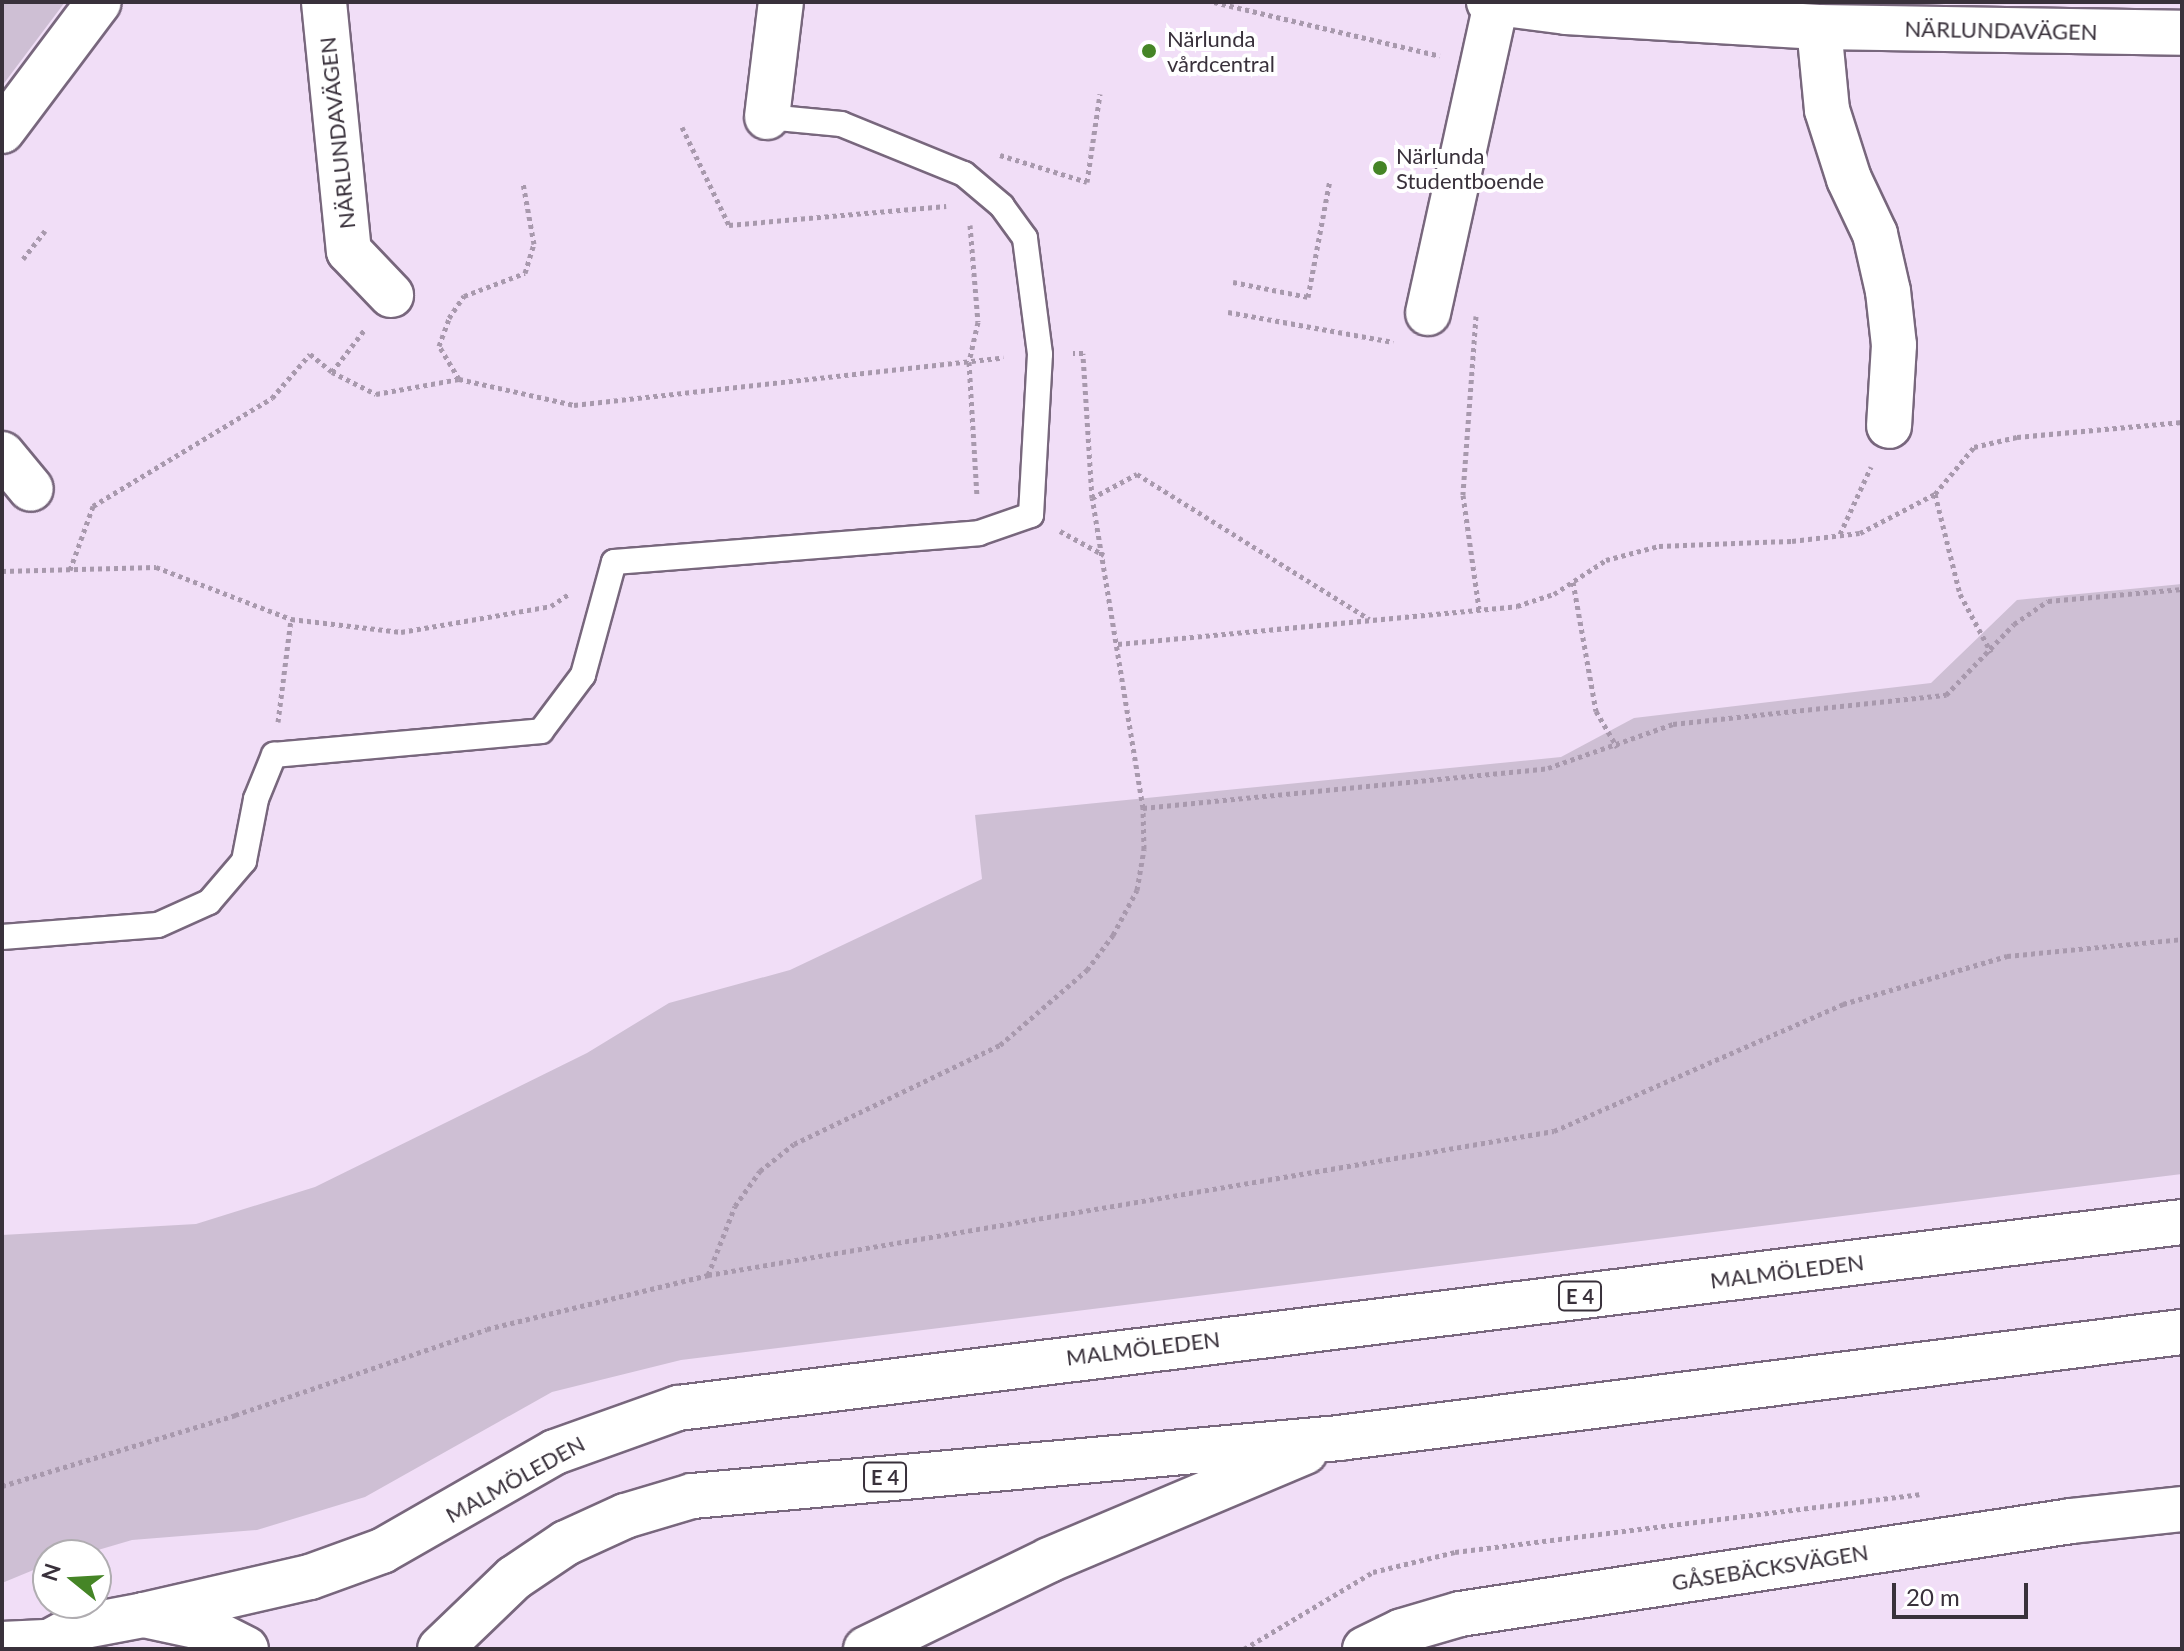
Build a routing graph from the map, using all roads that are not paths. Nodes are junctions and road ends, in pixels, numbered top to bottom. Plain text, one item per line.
1 (99, 2) edge
2 (324, 2) edge
3 (781, 2) edge
4 (1492, 3) edge
5 (1819, 27) junction
6 (2182, 33) edge
7 (767, 117) joint
8 (2, 131) edge
9 (391, 295) road end
10 (1428, 313) road end
11 (1889, 426) road end
12 (2, 454) edge
13 (31, 489) dead end
14 (2, 937) edge
15 (2182, 1222) edge
16 (2182, 1332) edge
17 (1339, 1438) junction
18 (2182, 1509) edge
19 (144, 1615) junction
20 (2, 1644) edge
21 (41, 1646) edge
22 (246, 1649) edge
23 (440, 1649) edge
24 (866, 1649) edge
25 (1365, 1649) edge

1 - 8 main road
2 - 9 main road, NÄRLUNDAVÄGEN
3 - 7 main road
4 - 5 main road, NÄRLUNDAVÄGEN
4 - 10 main road, NÄRLUNDAVÄGEN
5 - 6 main road, NÄRLUNDAVÄGEN
5 - 11 main road
7 - 14 lane
12 - 13 main road
15 - 19 main road, MALMÖLEDEN / E 4
16 - 17 main road, E 4
17 - 23 main road, E 4
17 - 24 main road
18 - 25 main road, GÅSEBÄCKSVÄGEN
19 - 21 main road, E 4
19 - 22 main road, E 4
20 - 21 main road

